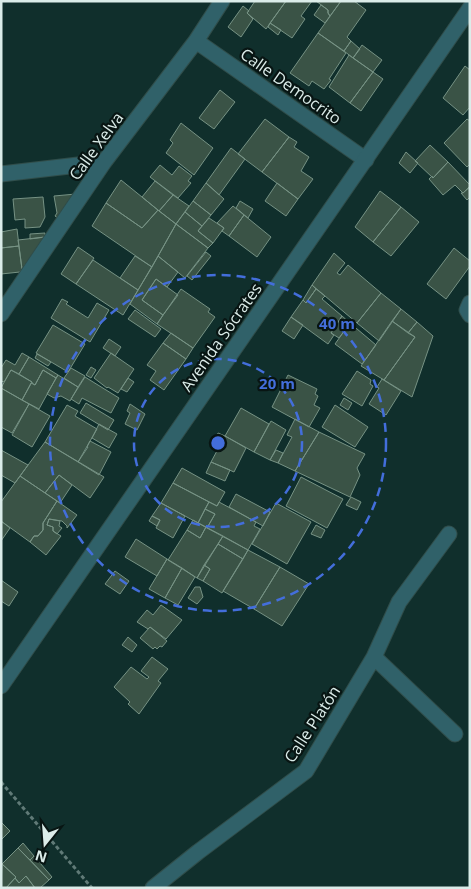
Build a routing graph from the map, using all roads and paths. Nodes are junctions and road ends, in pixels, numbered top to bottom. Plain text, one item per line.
1 (222, 1) edge
2 (470, 8) edge
3 (196, 41) junction
4 (366, 160) junction
5 (104, 162) junction
6 (1, 174) edge
7 (1, 314) edge
8 (449, 534) dead end
9 (374, 657) junction
10 (1, 686) edge
11 (455, 734) dead end
12 (1, 782) edge
13 (92, 888) edge
14 (153, 888) edge

1 - 3 street, Calle Xelva
2 - 4 street, Avenida Sócrates
3 - 4 street, Calle Democrito
3 - 5 street, Calle Xelva
4 - 10 street, Avenida Sócrates
5 - 6 street
5 - 7 street, Calle Xelva
8 - 9 street, Calle Platón
9 - 11 street
9 - 14 street, Calle Platón
12 - 13 path

